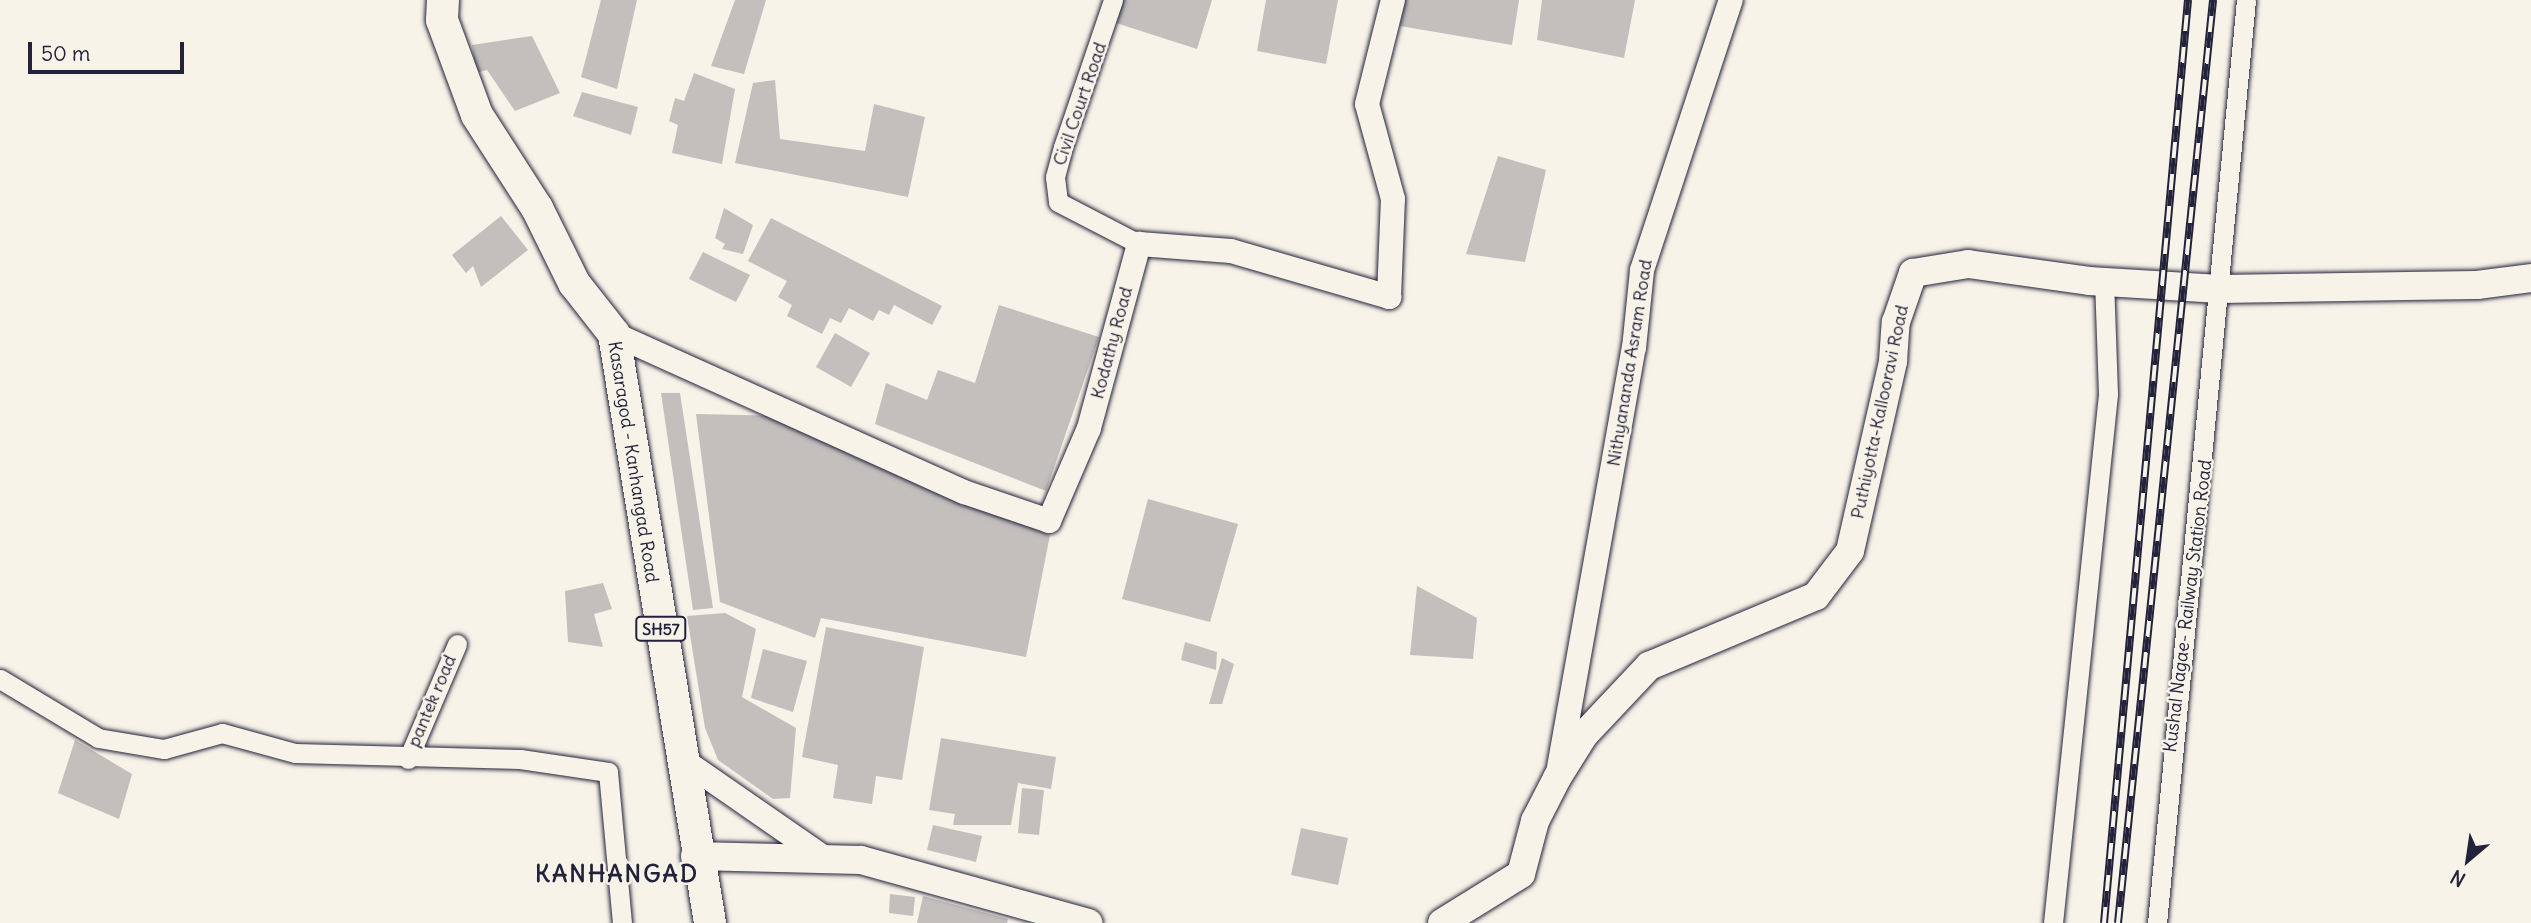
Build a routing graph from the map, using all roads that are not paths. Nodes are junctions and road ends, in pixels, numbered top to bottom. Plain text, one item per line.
1 (443, 0) edge
2 (1113, 0) edge
3 (1393, 0) edge
4 (1731, 0) edge
5 (2246, 0) edge
6 (1139, 244) junction
7 (2104, 278) junction
8 (2531, 278) edge
9 (2220, 289) junction
10 (614, 334) junction
11 (457, 644) dead end
12 (0, 679) edge
13 (408, 759) junction
14 (683, 760) junction
15 (1557, 778) junction
16 (695, 856) junction
17 (827, 859) junction
18 (622, 923) edge
19 (710, 923) edge
20 (1088, 923) edge
21 (1442, 923) edge
22 (2053, 923) edge
23 (2157, 923) edge

1 - 10 main road, Kasaragod - Kanhangad Road / SH57
2 - 6 street, Civil Court Road
3 - 6 street
4 - 15 street, Nithyananda Asram Road
5 - 9 street, Kushal Nagae- Railway Station Road
6 - 10 street, Kodathy Road
7 - 9 main road, Puthiyotta-Kallooravi Road
7 - 15 main road, Puthiyotta-Kallooravi Road
7 - 22 street
8 - 9 main road, Puthiyotta-Kallooravi Road
9 - 23 street, Kushal Nagae- Railway Station Road
10 - 14 main road, Kasaragod - Kanhangad Road / SH57
11 - 13 street, pantek road
12 - 13 street
13 - 18 street
14 - 16 main road, Kasaragod - Kanhangad Road / SH57
14 - 17 street
15 - 21 main road, Puthiyotta-Kallooravi Road
16 - 17 main road
16 - 19 main road, Kasaragod - Kanhangad Road / SH57
17 - 20 main road

